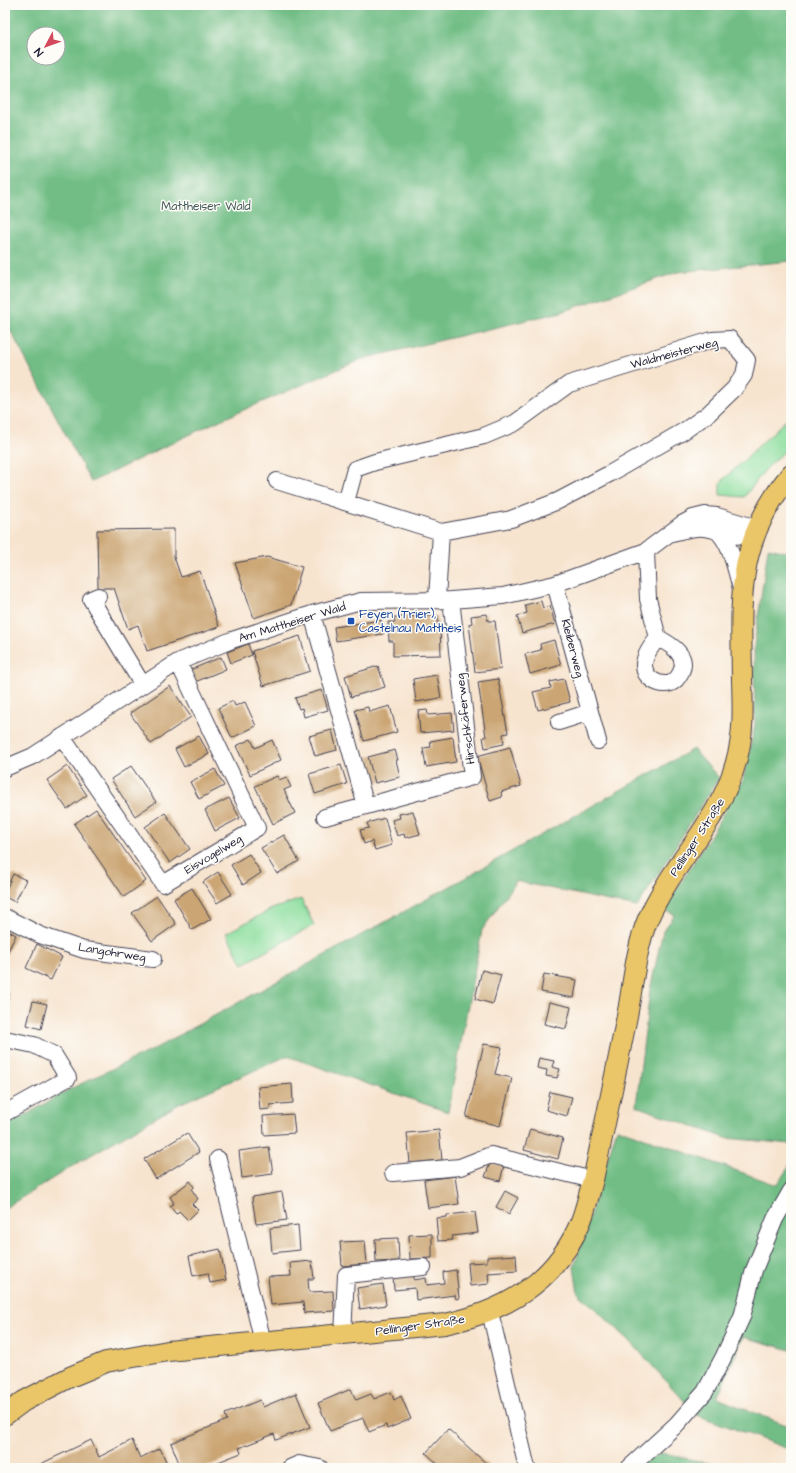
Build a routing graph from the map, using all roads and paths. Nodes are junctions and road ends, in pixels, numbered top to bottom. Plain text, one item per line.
1 (791, 474) edge
2 (277, 481) dead end
3 (346, 502) junction
4 (756, 528) junction
5 (716, 530) junction
6 (441, 532) junction
7 (672, 533) junction
8 (646, 551) junction
9 (555, 584) junction
10 (742, 594) junction
11 (98, 596) dead end
12 (444, 600) junction
13 (312, 614) junction
14 (658, 638) dead end
15 (178, 662) junction
16 (142, 684) junction
17 (590, 712) junction
18 (559, 722) dead end
19 (62, 737) junction
20 (598, 742) dead end
21 (5, 768) edge
22 (366, 806) junction
23 (325, 818) dead end
24 (5, 917) edge
25 (153, 959) dead end
26 (5, 1039) edge
27 (5, 1112) edge
28 (218, 1159) dead end
29 (393, 1174) dead end
30 (593, 1180) junction
31 (791, 1191) edge
32 (423, 1267) dead end
33 (490, 1312) junction
34 (343, 1335) junction
35 (263, 1342) junction
36 (5, 1415) edge
37 (290, 1468) edge
38 (320, 1468) edge
39 (527, 1468) edge
40 (628, 1468) edge

1 - 4 main road, Pellinger Straße
2 - 3 street, Waldmeisterweg
3 - 6 street, Waldmeisterweg
3 - 6 street, Waldmeisterweg
4 - 5 street, Am Mattheiser Wald
4 - 7 street, Am Mattheiser Wald
4 - 10 main road, Pellinger Straße
5 - 7 street, Am Mattheiser Wald
5 - 10 street
6 - 12 street
7 - 8 street, Am Mattheiser Wald
8 - 9 street, Am Mattheiser Wald
8 - 14 street
9 - 12 street, Am Mattheiser Wald
9 - 17 street, Kleiberweg
10 - 30 main road, Pellinger Straße
11 - 16 street
12 - 13 street, Am Mattheiser Wald
12 - 22 street, Hirschkäferweg
13 - 15 street, Am Mattheiser Wald
13 - 22 street
15 - 16 street, Am Mattheiser Wald
15 - 19 street, Eisvogelweg
16 - 19 street, Am Mattheiser Wald
17 - 18 street
17 - 20 street, Kleiberweg
19 - 21 street, Am Mattheiser Wald
22 - 23 street, Hirschkäferweg
24 - 25 street, Langohrweg
26 - 27 street
28 - 35 street
29 - 30 street
30 - 33 main road, Pellinger Straße
31 - 40 street
32 - 34 street
33 - 34 main road, Pellinger Straße
33 - 39 street
34 - 35 main road, Pellinger Straße
35 - 36 main road, Pellinger Straße
37 - 38 street

